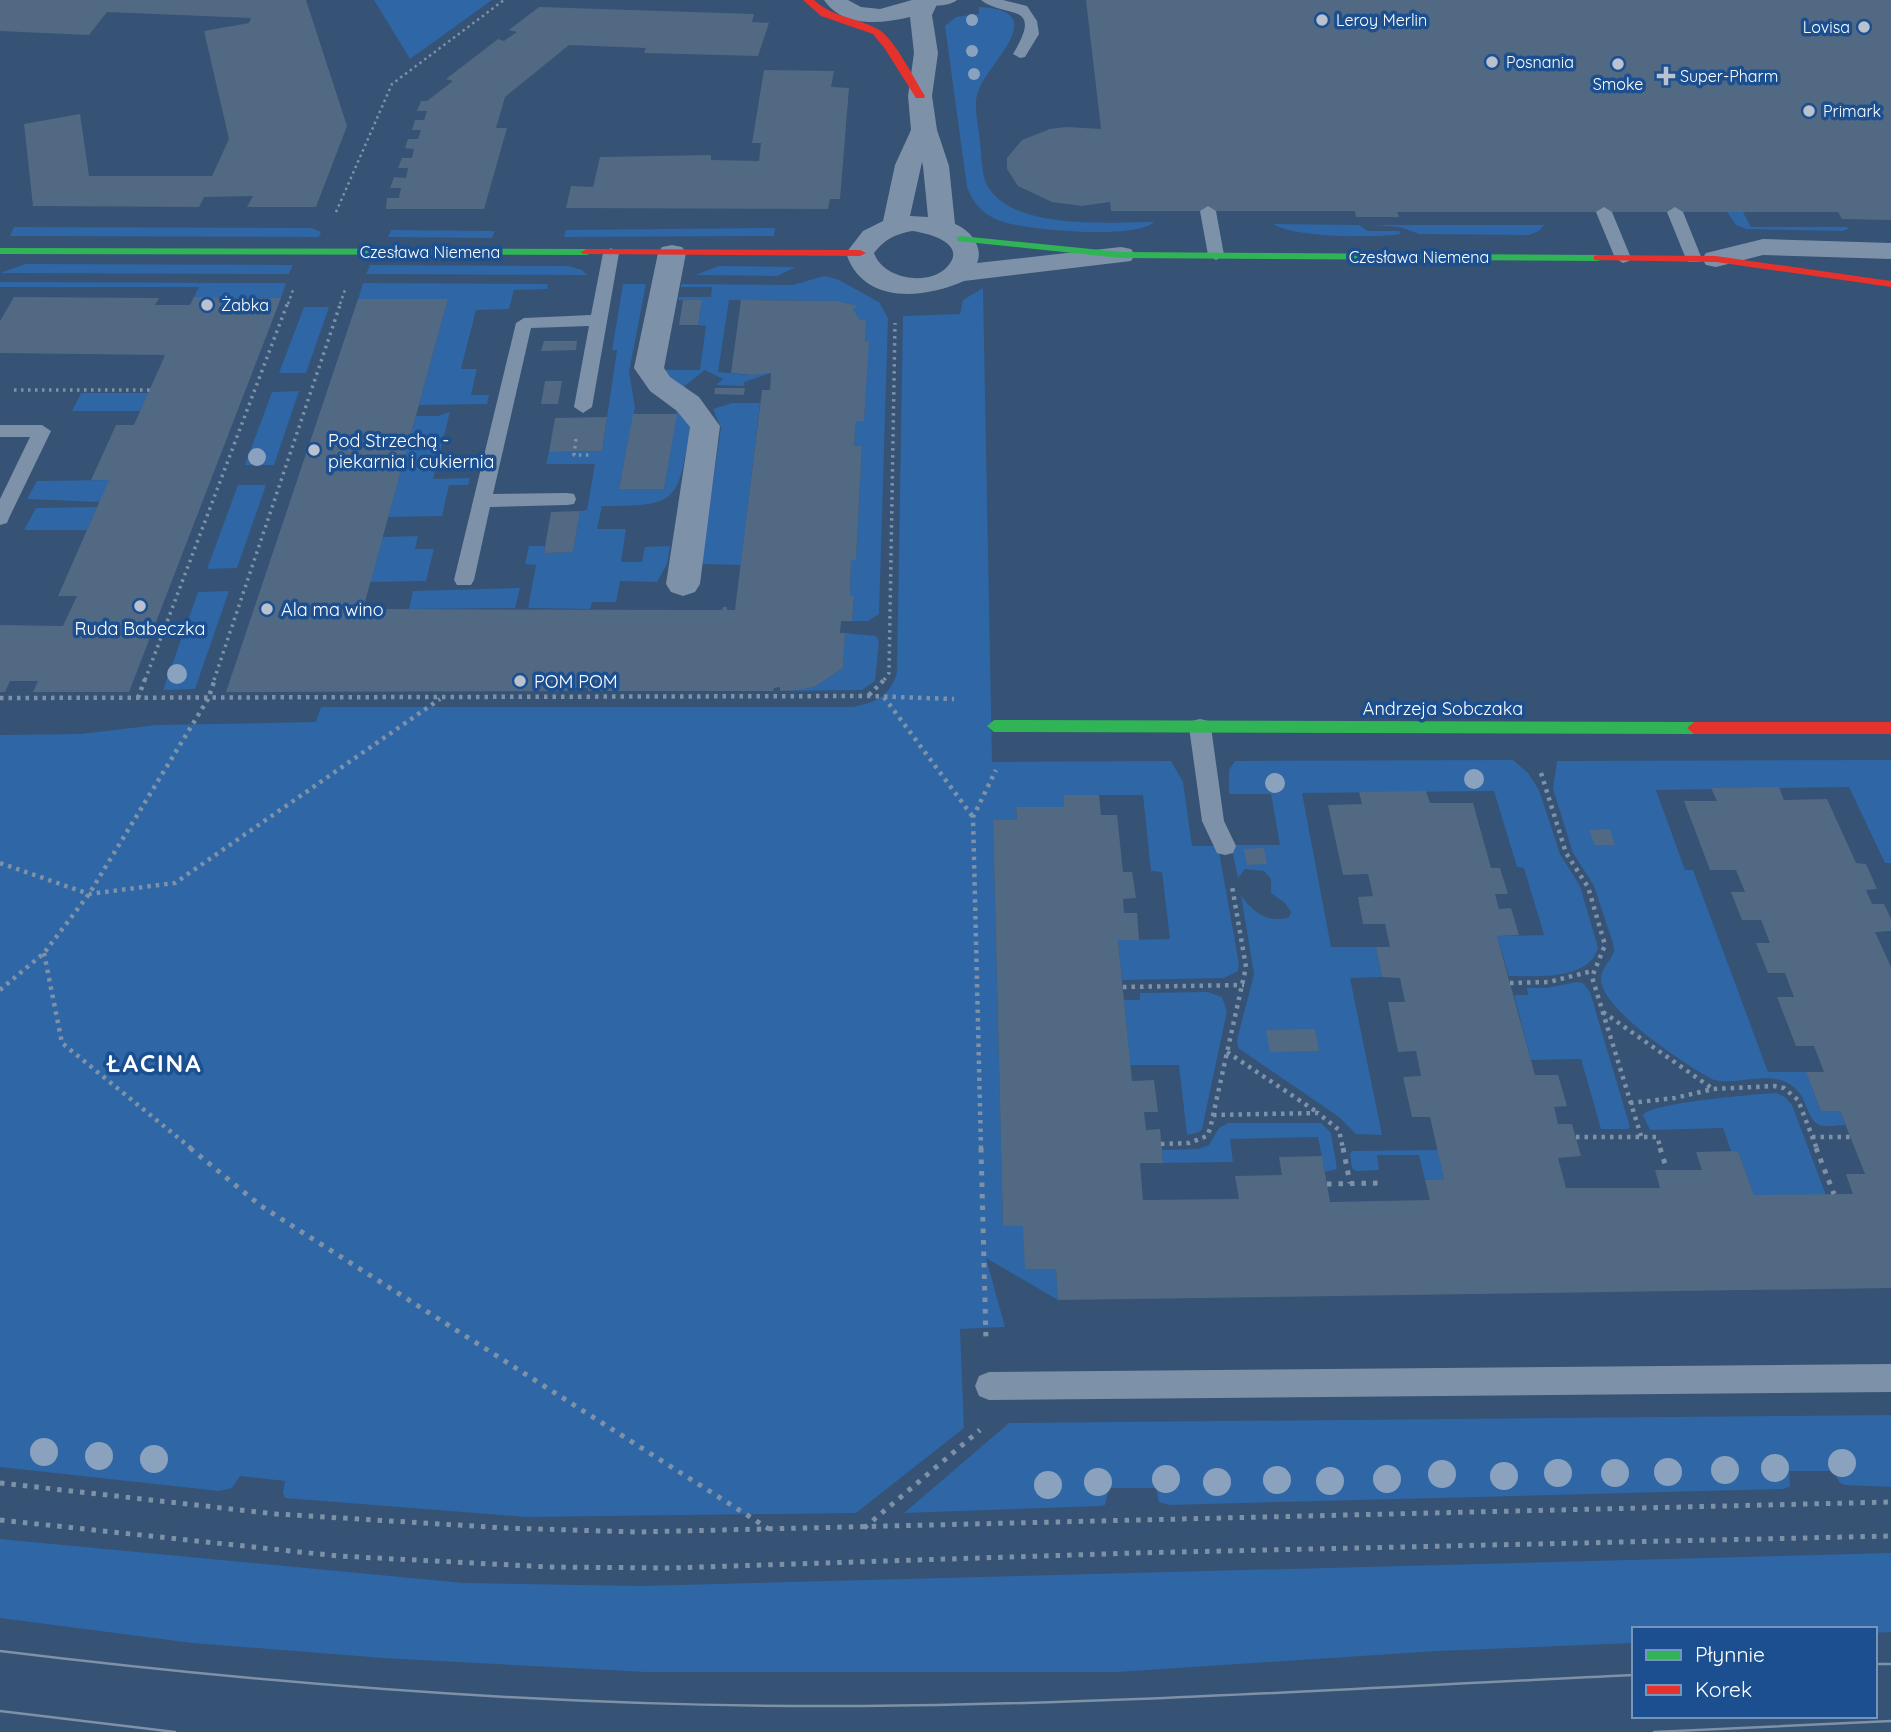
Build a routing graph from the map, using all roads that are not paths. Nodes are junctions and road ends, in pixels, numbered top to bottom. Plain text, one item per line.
1 (808, 0) edge
2 (835, 0) edge
3 (935, 0) edge
4 (988, 0) edge
5 (1020, 54) dead end
6 (920, 96) junction
7 (924, 130) junction
8 (1208, 211) dead end
9 (1604, 212) dead end
10 (1675, 212) dead end
11 (895, 225) junction
12 (952, 233) junction
13 (0, 251) edge
14 (1891, 251) edge
15 (611, 253) junction
16 (672, 253) junction
17 (860, 253) junction
18 (1121, 255) junction
19 (1216, 255) junction
20 (1623, 258) junction
21 (1705, 259) junction
22 (958, 273) junction
23 (1891, 284) edge
24 (598, 320) junction
25 (583, 407) dead end
26 (0, 431) edge
27 (567, 499) dead end
28 (483, 501) junction
29 (0, 518) edge
30 (464, 580) dead end
31 (683, 584) dead end
32 (994, 726) dead end
33 (1200, 727) junction
34 (1891, 728) edge
35 (1225, 846) road end
36 (1891, 1378) edge
37 (989, 1386) road end

1 - 6 street
2 - 3 street
3 - 6 street
4 - 5 lane
6 - 7 street
7 - 11 street
7 - 12 street
8 - 19 lane
9 - 20 lane
10 - 21 lane
11 - 12 street
11 - 17 street
12 - 18 street, Czesława Niemena
12 - 22 street
13 - 15 street, Czesława Niemena
14 - 21 street, Czesława Niemena
15 - 16 street, Czesława Niemena
15 - 24 lane
16 - 17 street, Czesława Niemena
16 - 31 street
17 - 22 street
18 - 19 street, Czesława Niemena
18 - 22 street, Czesława Niemena
19 - 20 street, Czesława Niemena
20 - 21 street, Czesława Niemena
21 - 23 street, Czesława Niemena
24 - 25 lane
24 - 28 lane
26 - 29 lane
27 - 28 lane
28 - 30 lane
32 - 33 street, Andrzeja Sobczaka
33 - 34 street, Andrzeja Sobczaka
33 - 35 lane
36 - 37 lane

